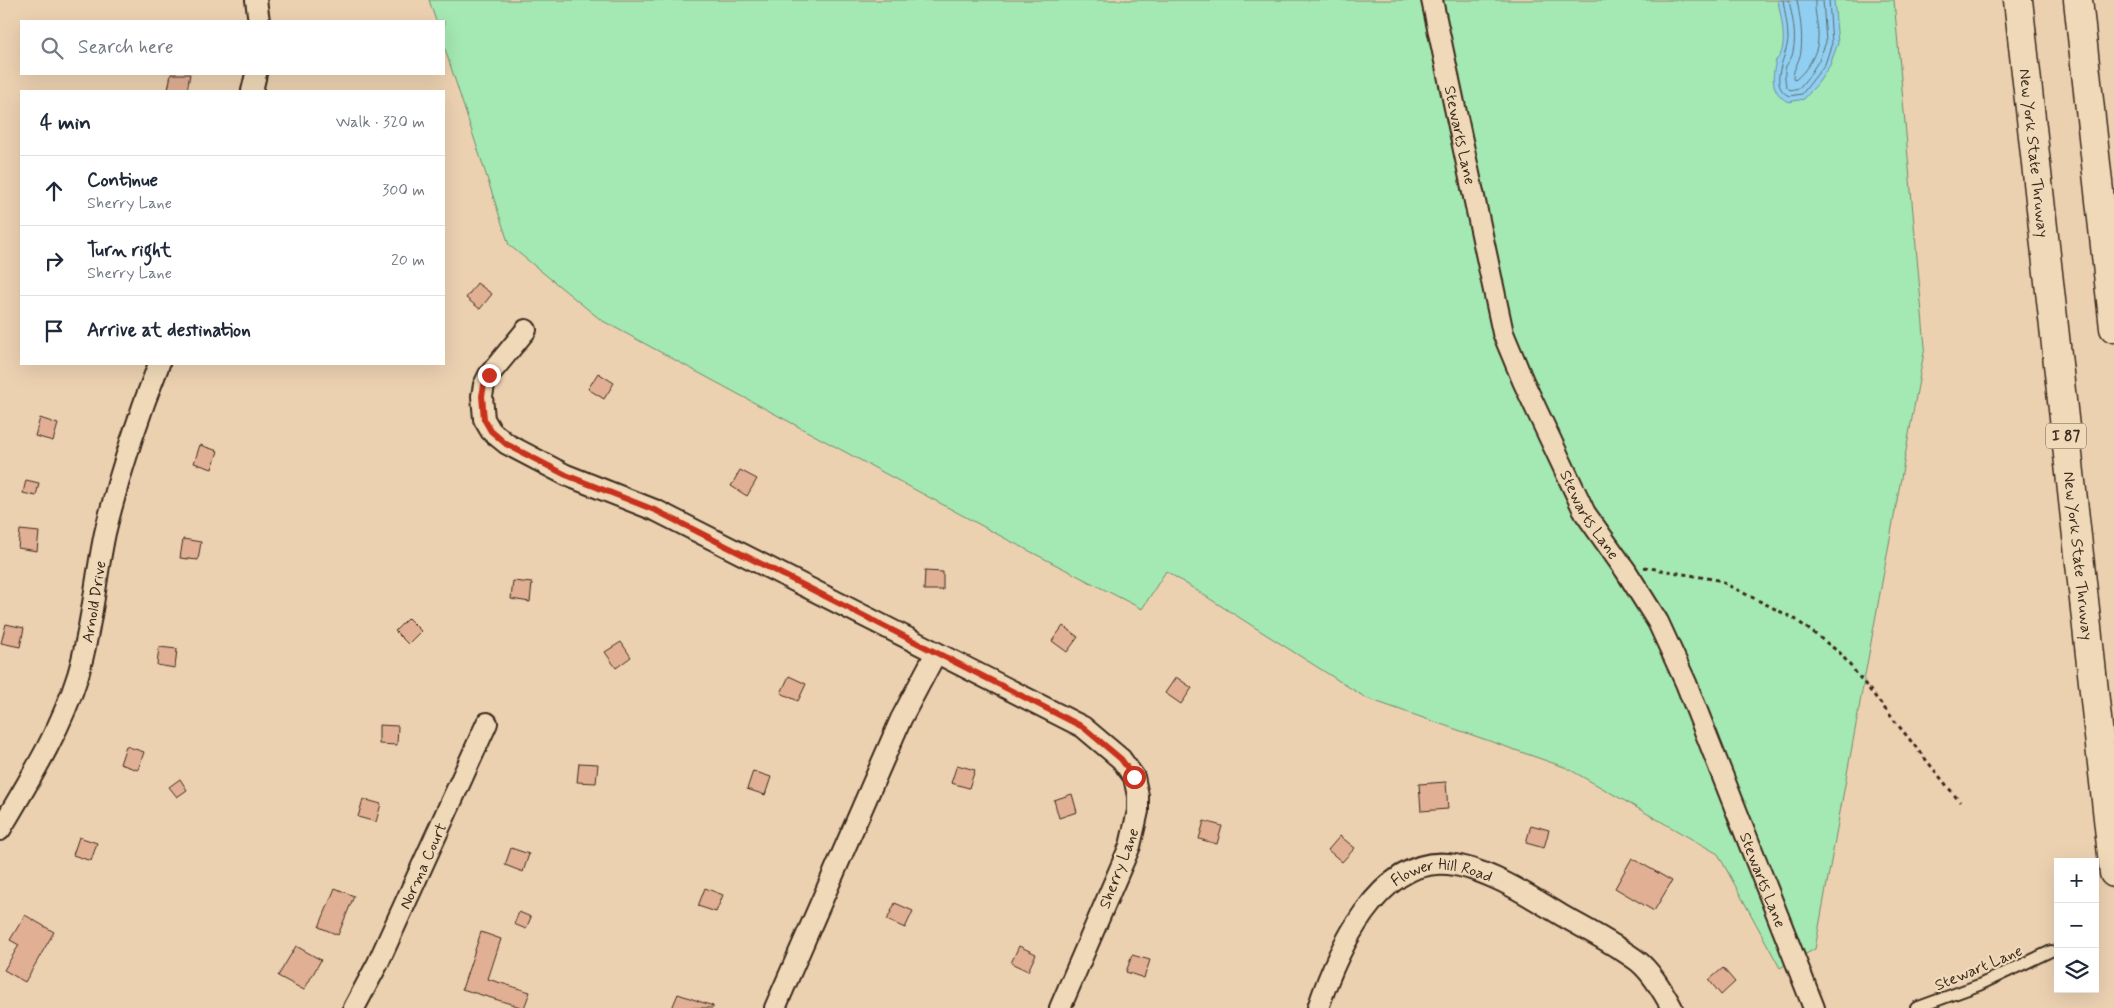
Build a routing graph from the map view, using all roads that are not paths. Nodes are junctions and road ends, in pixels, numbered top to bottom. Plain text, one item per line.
1 (256, 0) edge
2 (1432, 0) edge
3 (2018, 0) edge
4 (2078, 0) edge
5 (259, 20) edge
6 (256, 75) edge
7 (252, 90) edge
8 (2114, 328) edge
9 (526, 330) dead end
10 (159, 365) edge
11 (936, 653) junction
12 (487, 723) dead end
13 (0, 830) edge
14 (2114, 873) edge
15 (2051, 951) dead end
16 (354, 1008) edge
17 (775, 1008) edge
18 (1060, 1008) edge
19 (1318, 1008) edge
20 (1672, 1008) edge
21 (1814, 1008) edge
22 (1916, 1008) edge

1 - 5 street
2 - 21 street, Stewarts Lane
3 - 14 highway, New York State Thruway / I 87
4 - 8 highway
6 - 7 street
9 - 11 street, Sherry Lane
10 - 13 street, Arnold Drive
11 - 17 street
11 - 18 street, Sherry Lane
12 - 16 street, Norma Court
15 - 22 lane, Stewart Lane
19 - 20 street, Flower Hill Road

